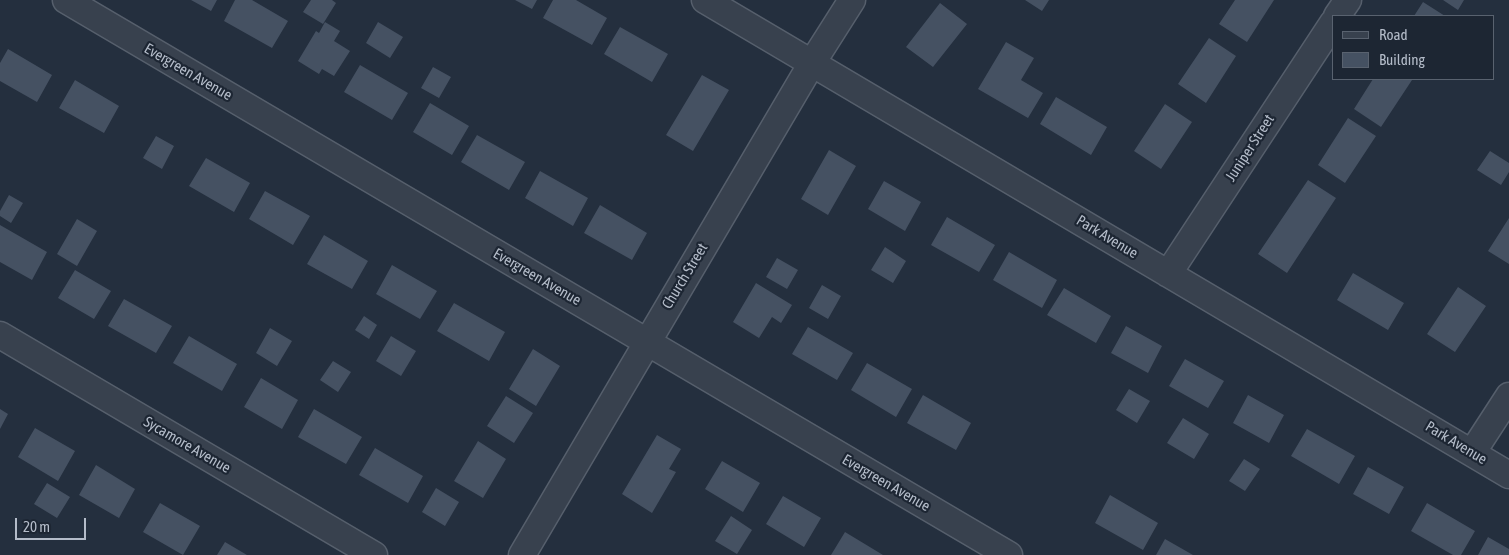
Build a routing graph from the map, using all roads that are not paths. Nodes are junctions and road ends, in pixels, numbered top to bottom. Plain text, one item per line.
1 (66, 0) edge
2 (705, 0) edge
3 (852, 0) edge
4 (1348, 0) edge
5 (1338, 15) edge
6 (1332, 25) edge
7 (812, 63) junction
8 (1168, 274) junction
9 (0, 335) edge
10 (646, 342) junction
11 (1509, 396) edge
12 (1472, 453) junction
13 (1509, 475) edge
14 (374, 555) edge
15 (522, 555) edge
16 (1009, 555) edge

1 - 10 street, Evergreen Avenue
2 - 7 street, Park Avenue
3 - 7 street, Church Street
4 - 5 street
6 - 8 street, Juniper Street
7 - 8 street, Park Avenue
7 - 10 street, Church Street
8 - 12 street, Park Avenue
9 - 14 street, Sycamore Avenue
10 - 15 street, Church Street
10 - 16 street, Evergreen Avenue
11 - 12 street
12 - 13 street, Park Avenue

